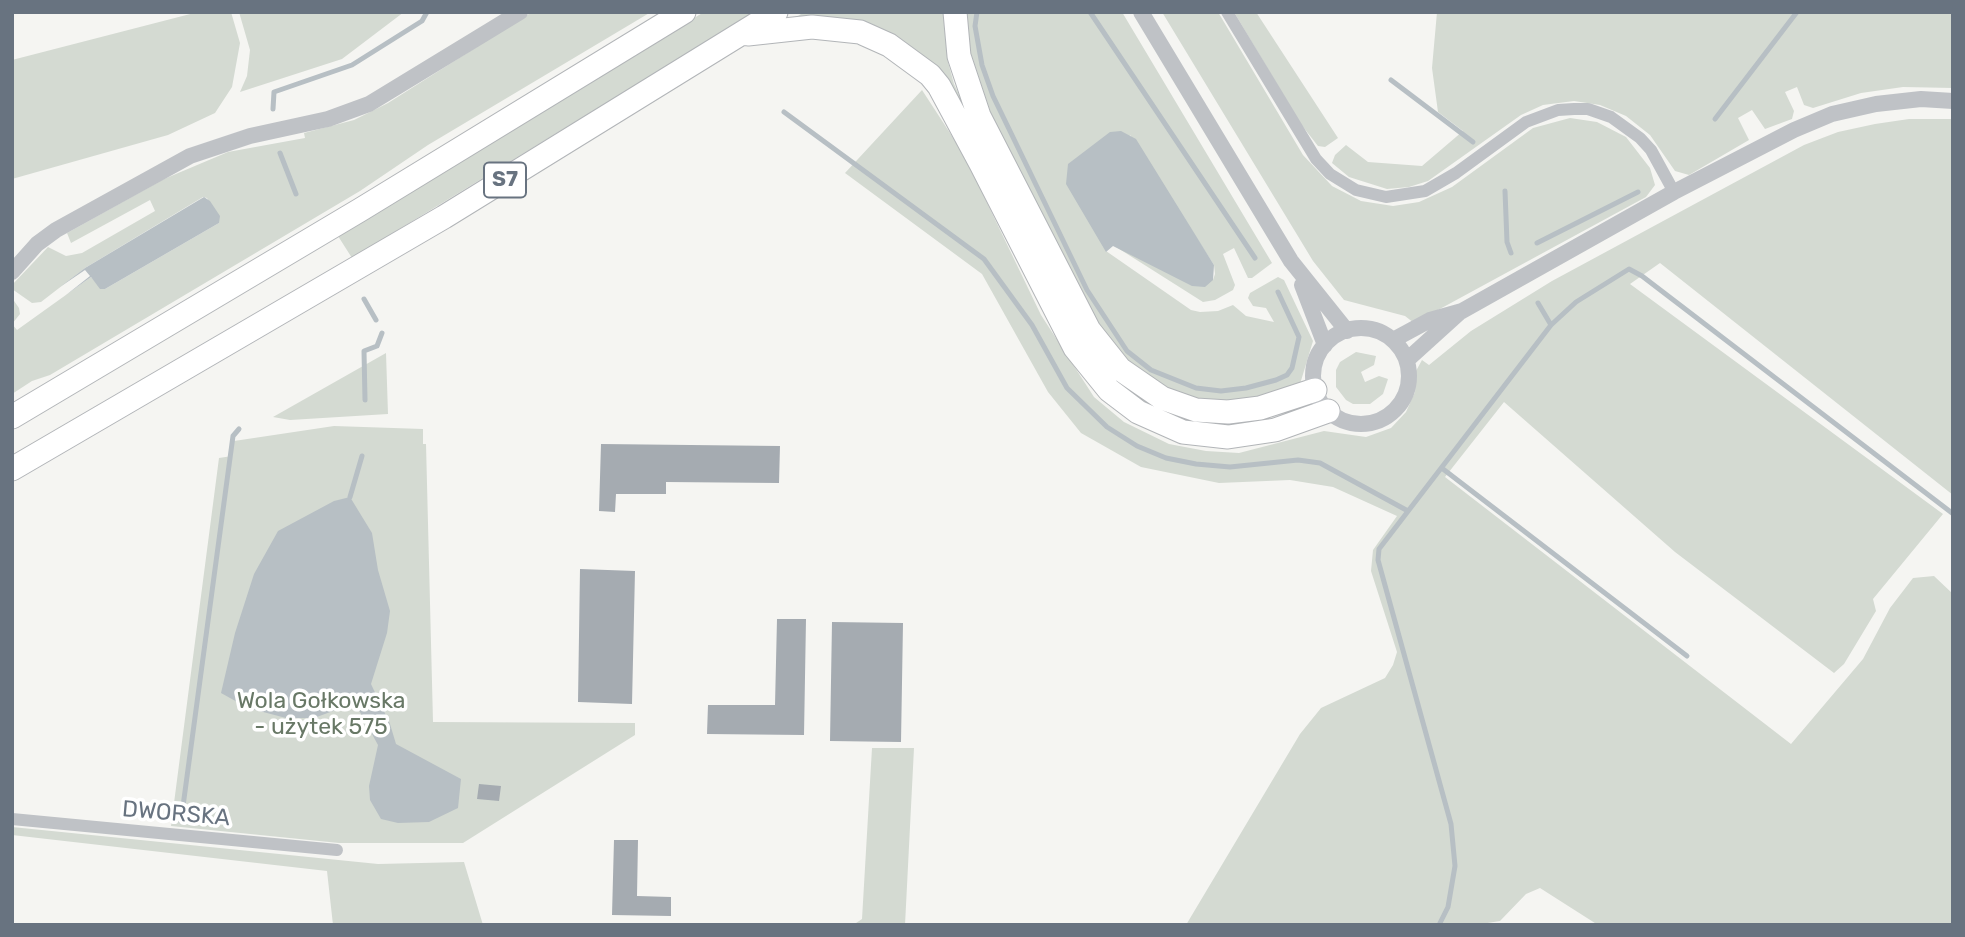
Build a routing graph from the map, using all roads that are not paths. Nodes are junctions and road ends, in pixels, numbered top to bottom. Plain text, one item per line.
1 (520, 12) edge
2 (684, 12) edge
3 (776, 12) edge
4 (956, 12) edge
5 (1141, 12) edge
6 (1227, 12) edge
7 (741, 35) junction
8 (1953, 101) edge
9 (1674, 192) junction
10 (1291, 261) junction
11 (12, 272) edge
12 (1462, 311) junction
13 (1347, 331) junction
14 (1393, 340) junction
15 (1325, 345) junction
16 (1407, 360) junction
17 (1315, 390) junction
18 (1328, 411) junction
19 (12, 417) edge
20 (12, 469) edge
21 (12, 820) edge
22 (337, 849) dead end

1 - 11 street
2 - 19 highway, S7
3 - 7 highway, S7
4 - 17 highway
5 - 10 street
6 - 9 street
7 - 18 highway
7 - 20 highway, S7
8 - 9 street
9 - 12 street
10 - 13 street
10 - 15 street
12 - 14 street
12 - 16 street
13 - 14 street
13 - 15 street
14 - 16 street
15 - 17 street
16 - 18 street
17 - 18 street
21 - 22 street, DWORSKA

